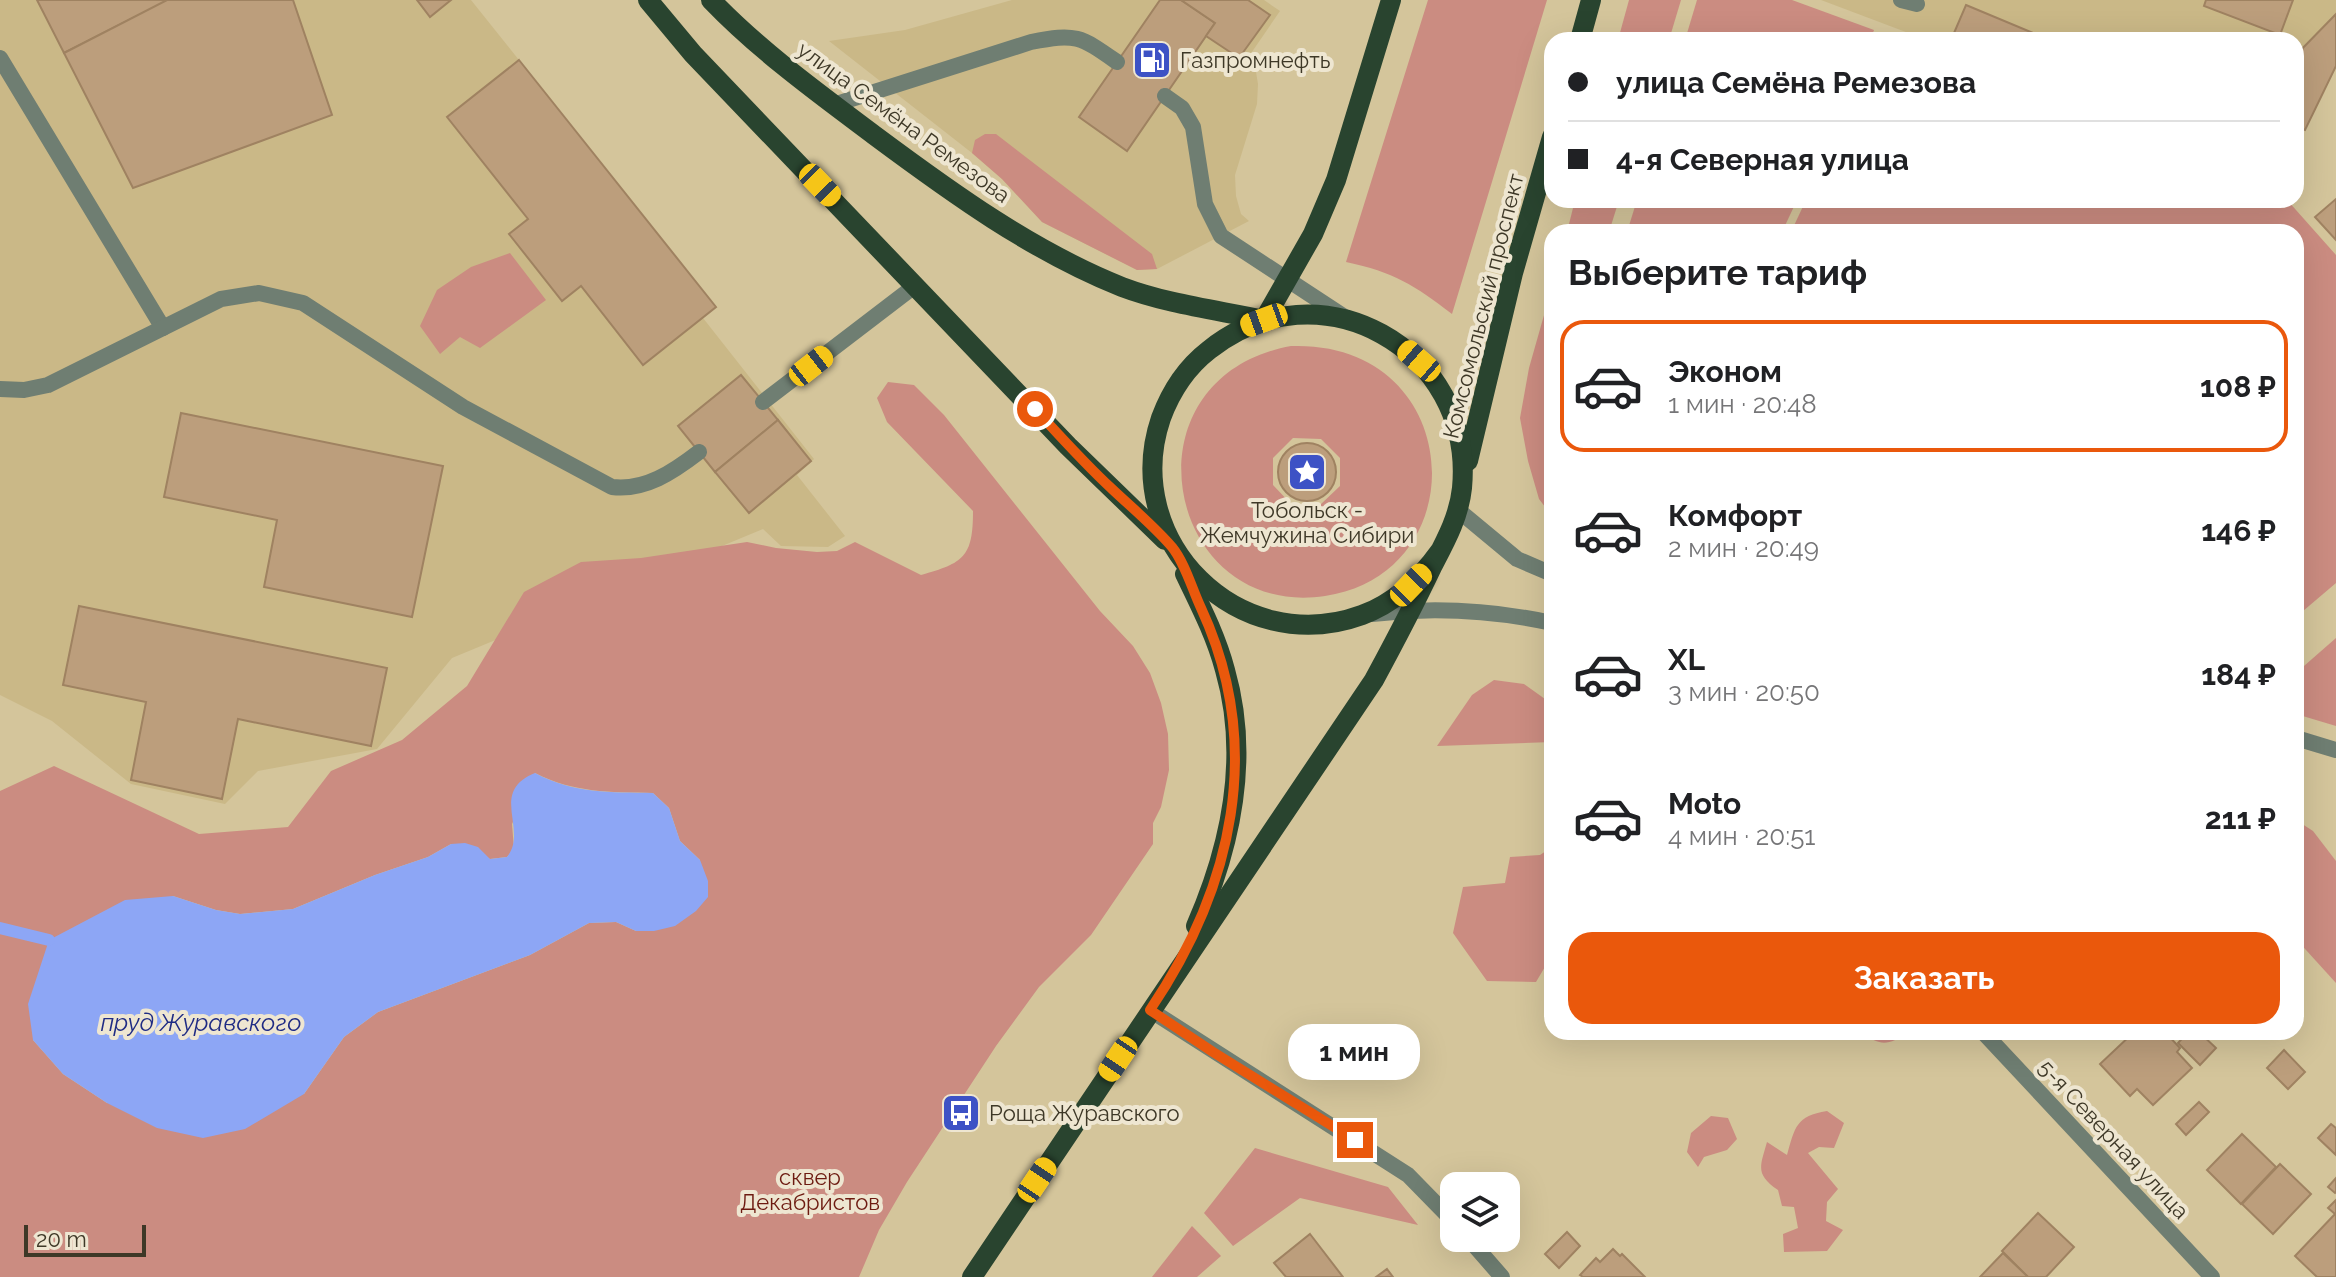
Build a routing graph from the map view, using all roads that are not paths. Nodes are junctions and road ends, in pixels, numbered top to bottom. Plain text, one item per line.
1 (648, 0) edge
2 (711, 0) edge
3 (1391, 0) edge
4 (1591, 0) edge
5 (1582, 32) edge
6 (0, 58) edge
7 (1117, 62) dead end
8 (1165, 96) dead end
9 (833, 105) junction
10 (1544, 165) edge
11 (1287, 279) junction
12 (916, 285) junction
13 (1347, 319) junction
14 (1264, 320) junction
15 (163, 328) junction
16 (0, 389) edge
17 (763, 402) dead end
18 (699, 452) dead end
19 (1462, 488) junction
20 (1458, 510) junction
21 (1174, 549) junction
22 (1440, 551) junction
23 (1544, 571) edge
24 (1411, 610) junction
25 (1362, 615) junction
26 (1544, 622) edge
27 (2304, 740) edge
28 (2336, 750) edge
29 (1175, 973) junction
30 (1150, 1010) junction
31 (1990, 1040) edge
32 (1440, 1208) edge
33 (1480, 1252) edge
34 (972, 1277) edge
35 (1502, 1277) edge
36 (2212, 1277) edge

1 - 12 main road
2 - 9 main road, улица Семёна Ремезова
3 - 11 main road
4 - 5 main road
6 - 15 street
7 - 9 street
8 - 11 street
9 - 14 main road, улица Семёна Ремезова
10 - 19 main road, Комсомольский проспект
11 - 13 street
11 - 14 main road
12 - 17 street
12 - 21 main road
13 - 14 main road
13 - 19 main road
14 - 21 main road
15 - 16 street
15 - 18 street
19 - 20 main road
20 - 22 main road
20 - 23 street
21 - 25 main road
21 - 29 main road
22 - 24 main road
22 - 25 main road
24 - 25 street
24 - 26 street
24 - 29 main road
27 - 28 street
29 - 30 main road
30 - 32 street
30 - 34 main road
31 - 36 street, 5-я Северная улица
33 - 35 street

